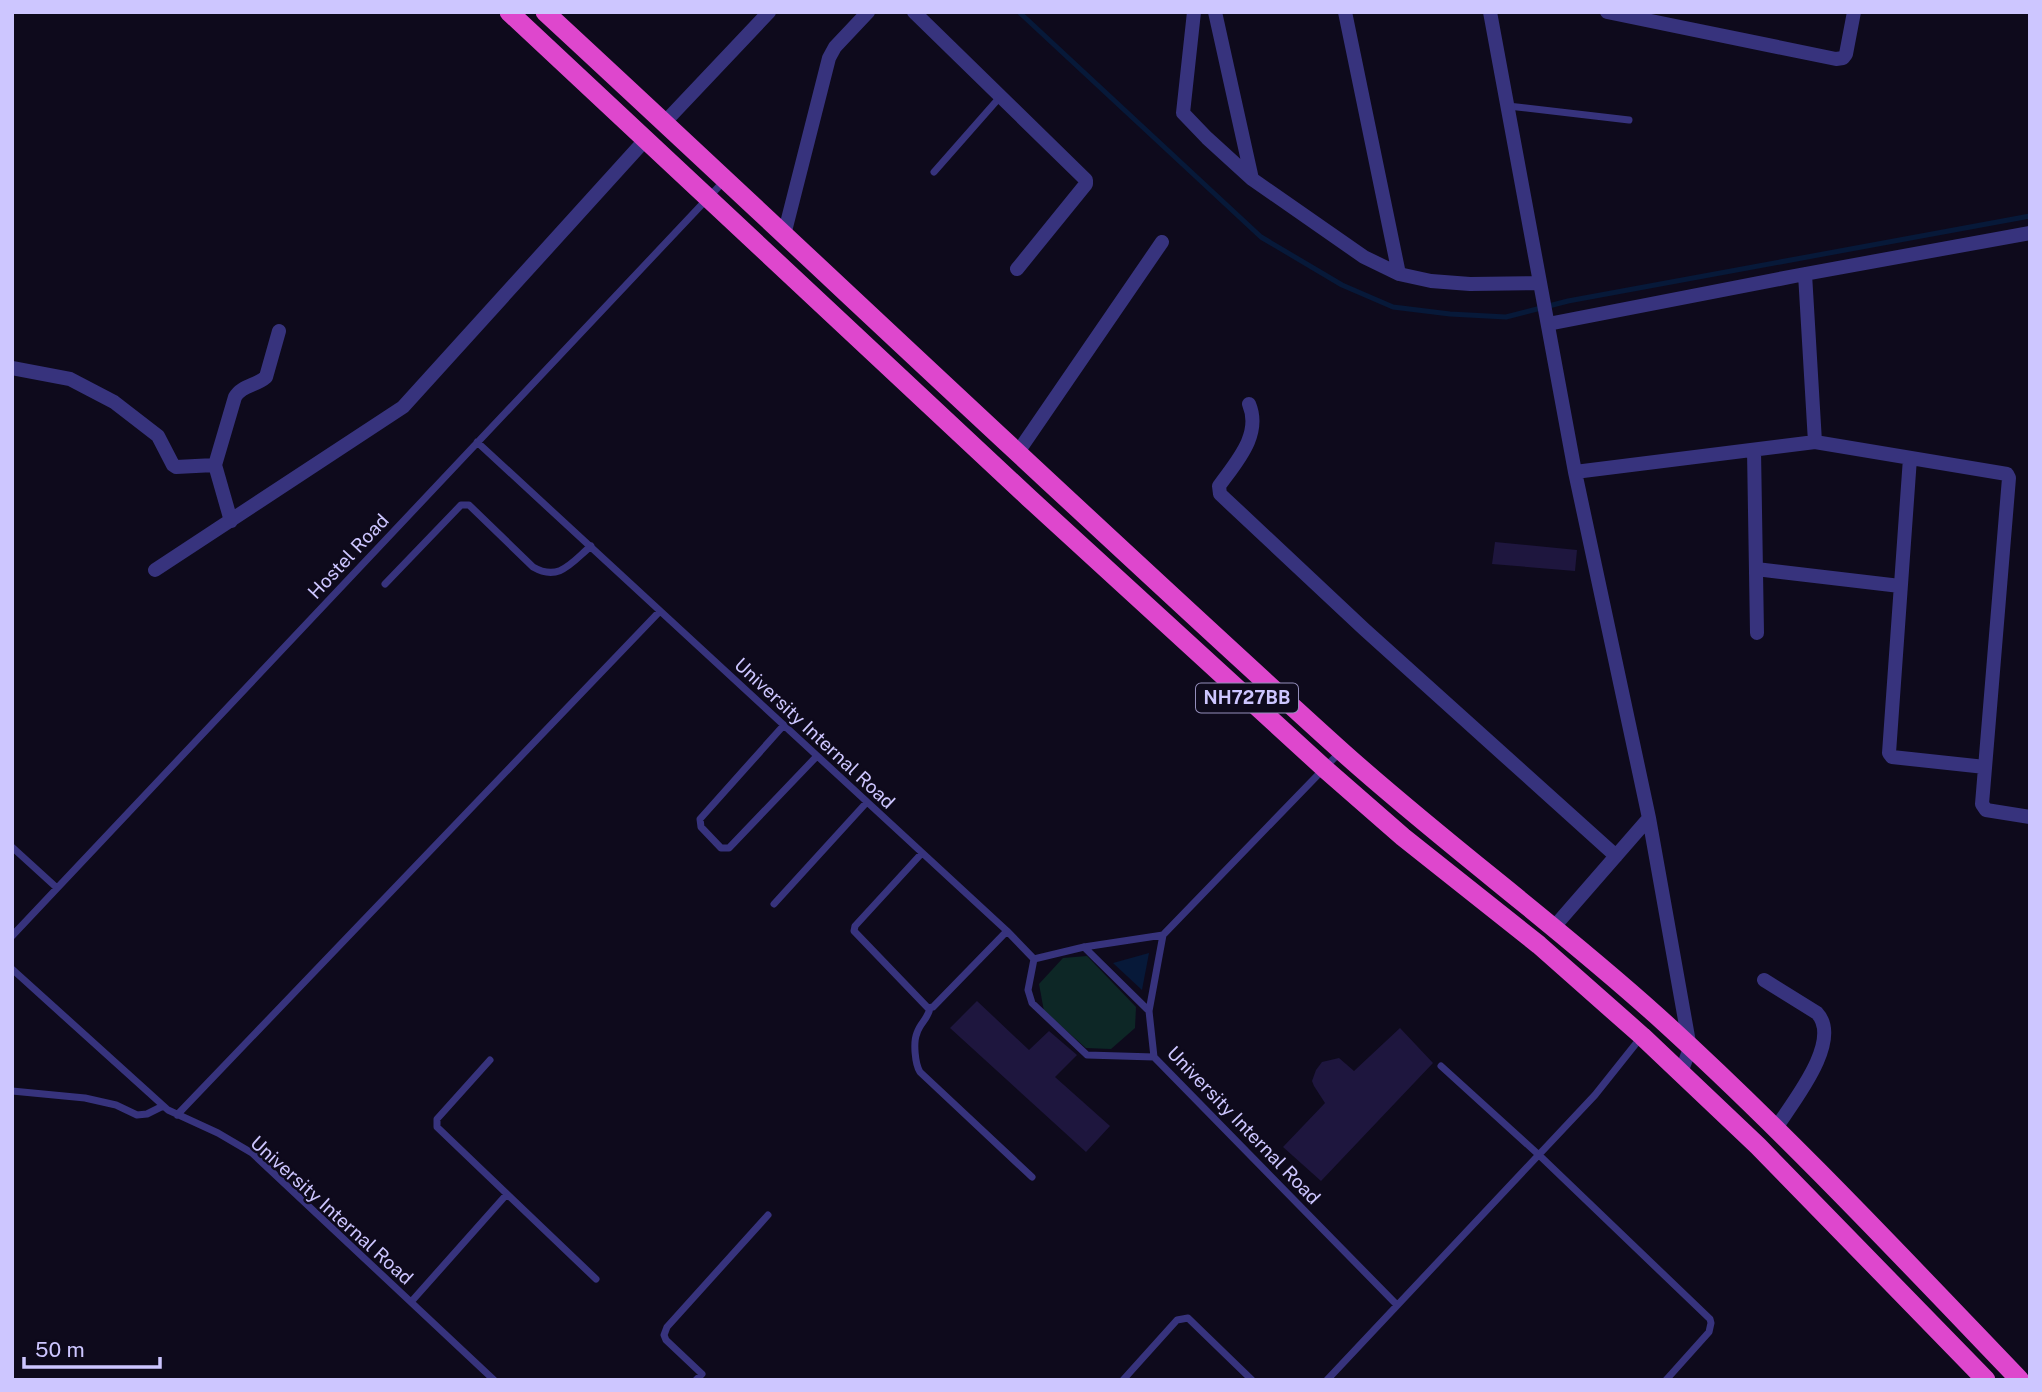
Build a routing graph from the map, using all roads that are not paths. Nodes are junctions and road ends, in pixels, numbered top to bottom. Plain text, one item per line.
1 (509, 12) edge
2 (769, 12) edge
3 (867, 12) edge
4 (914, 12) edge
5 (1194, 12) edge
6 (1215, 12) edge
7 (1345, 12) edge
8 (1490, 12) edge
9 (1607, 12) edge
10 (1854, 12) edge
11 (549, 14) edge
12 (1001, 97) junction
13 (1508, 106) junction
14 (1629, 120) dead end
15 (664, 123) junction
16 (646, 139) junction
17 (934, 172) dead end
18 (1252, 179) junction
19 (725, 180) junction
20 (708, 198) junction
21 (2030, 233) edge
22 (784, 235) junction
23 (1163, 242) dead end
24 (1017, 270) dead end
25 (1399, 274) junction
26 (1805, 274) junction
27 (1540, 283) junction
28 (1548, 322) junction
29 (279, 331) dead end
30 (12, 368) edge
31 (1249, 404) dead end
32 (477, 442) junction
33 (1815, 442) junction
34 (1754, 450) junction
35 (1018, 452) junction
36 (1910, 457) junction
37 (215, 465) junction
38 (1575, 471) junction
39 (231, 521) junction
40 (591, 546) junction
41 (1756, 569) junction
42 (155, 570) dead end
43 (385, 584) dead end
44 (1900, 586) junction
45 (660, 611) junction
46 (1757, 633) dead end
47 (784, 725) junction
48 (1341, 751) junction
49 (817, 756) junction
50 (1985, 766) junction
51 (1324, 768) junction
52 (867, 802) junction
53 (2030, 817) edge
54 (1649, 818) junction
55 (12, 847) edge
56 (922, 853) junction
57 (1616, 856) junction
58 (57, 888) junction
59 (774, 904) dead end
60 (1555, 926) junction
61 (1007, 931) junction
62 (1163, 935) junction
63 (12, 936) edge
64 (1084, 947) junction
65 (1034, 959) junction
66 (12, 968) edge
67 (1764, 980) dead end
68 (930, 1008) junction
69 (1149, 1011) junction
70 (1642, 1036) junction
71 (1690, 1048) junction
72 (1154, 1057) junction
73 (490, 1060) dead end
74 (1441, 1066) dead end
75 (1681, 1073) junction
76 (12, 1091) edge
77 (163, 1106) junction
78 (177, 1115) junction
79 (1776, 1128) junction
80 (1538, 1155) junction
81 (1032, 1177) dead end
82 (506, 1194) junction
83 (768, 1215) dead end
84 (596, 1279) dead end
85 (411, 1302) junction
86 (1397, 1305) junction
87 (702, 1378) edge
88 (494, 1380) edge
89 (1124, 1380) edge
90 (1252, 1380) edge
91 (1327, 1380) edge
92 (1666, 1380) edge
93 (1986, 1380) edge
94 (2020, 1380) edge

1 - 16 highway, NH727BB
2 - 15 street
3 - 22 street
4 - 12 street
5 - 18 street
6 - 18 street
7 - 25 street
8 - 13 street
9 - 10 street
11 - 15 highway, NH727BB
12 - 17 lane
12 - 24 street
13 - 14 lane
13 - 27 street
15 - 19 highway, NH727BB
16 - 20 highway, NH727BB
16 - 39 street
18 - 25 street
19 - 20 lane, Hostel Road
19 - 22 highway, NH727BB
20 - 32 lane, Hostel Road
20 - 51 highway, NH727BB
21 - 26 street
22 - 35 highway, NH727BB
23 - 35 street
25 - 27 street
26 - 28 street
26 - 33 street
27 - 28 street
28 - 38 street
29 - 37 street
30 - 37 street
31 - 57 street
32 - 40 lane, University Internal Road
32 - 58 lane, Hostel Road
33 - 34 street
33 - 36 street
34 - 38 street
34 - 41 street
35 - 48 highway, NH727BB
36 - 44 street
36 - 50 street
37 - 39 street
38 - 54 street
39 - 42 street
40 - 43 lane
40 - 45 lane, University Internal Road
41 - 44 street
41 - 46 street
44 - 50 street
45 - 47 lane, University Internal Road
45 - 78 lane
47 - 49 lane, University Internal Road
47 - 49 lane
48 - 51 lane
48 - 60 highway, NH727BB
49 - 52 lane, University Internal Road
50 - 53 street
51 - 62 lane
51 - 70 highway, NH727BB
52 - 56 lane, University Internal Road
52 - 59 lane
54 - 57 street
54 - 71 street
55 - 58 lane
56 - 61 lane, University Internal Road
56 - 68 lane
57 - 60 street
58 - 63 lane, Hostel Road
60 - 71 highway, NH727BB
61 - 65 lane, University Internal Road
61 - 68 lane
62 - 64 lane
62 - 69 lane, University Internal Road
64 - 65 lane
64 - 69 lane
65 - 72 lane
66 - 77 lane, University Internal Road
67 - 79 street
68 - 81 lane
69 - 72 lane, University Internal Road
70 - 75 highway, NH727BB
70 - 80 lane
71 - 75 street
71 - 79 highway, NH727BB
72 - 86 lane, University Internal Road
73 - 82 lane
74 - 80 lane
75 - 93 highway, NH727BB
76 - 77 lane
77 - 78 lane, University Internal Road
78 - 85 lane, University Internal Road
79 - 94 highway, NH727BB
80 - 86 lane
80 - 92 lane
82 - 84 lane
82 - 85 lane
83 - 87 lane
85 - 88 lane, University Internal Road
86 - 91 lane
89 - 90 lane

